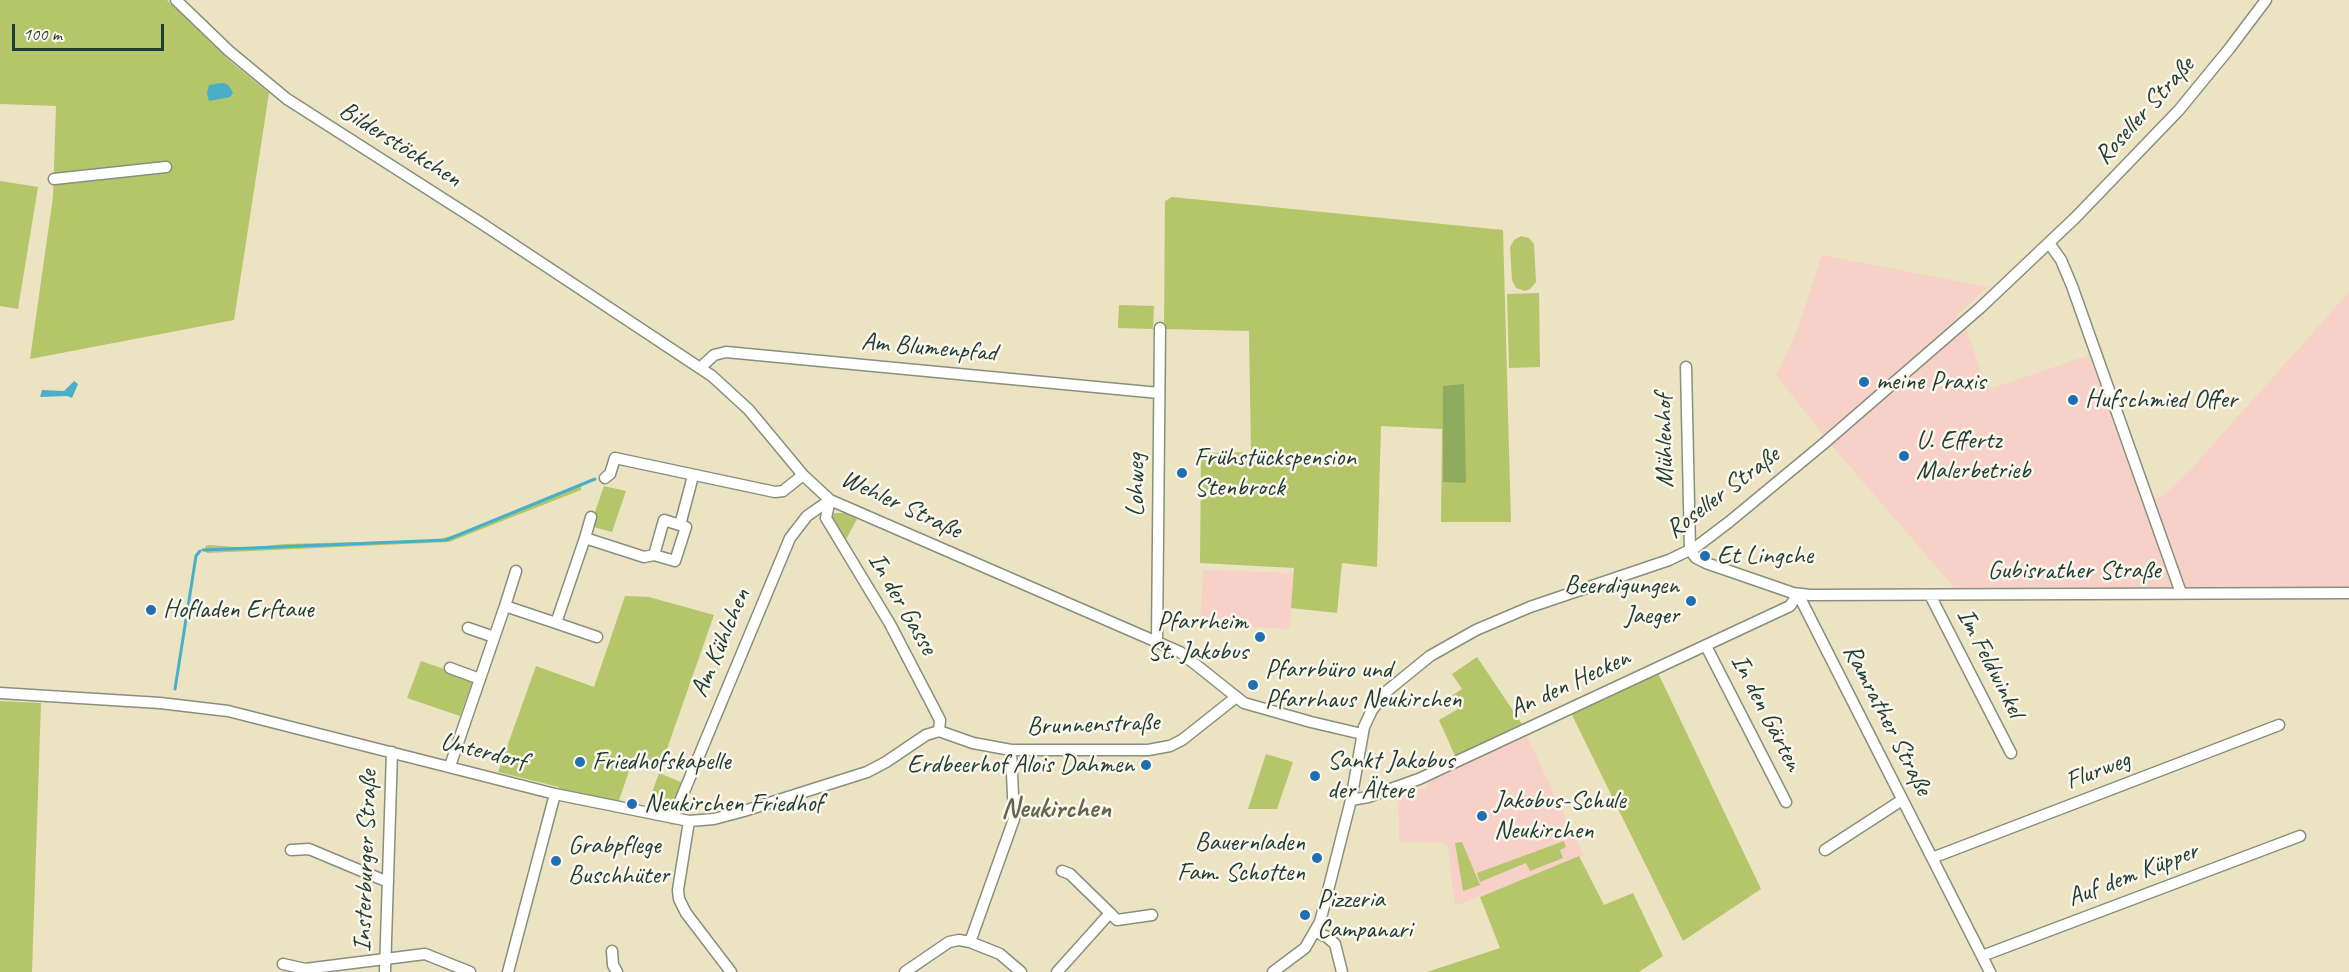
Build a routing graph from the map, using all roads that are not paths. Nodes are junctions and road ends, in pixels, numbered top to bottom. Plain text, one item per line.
1 (176, 0) edge
2 (2266, 0) edge
3 (166, 167) dead end
4 (54, 179) dead end
5 (2049, 243) junction
6 (613, 309) joint
7 (1160, 328) dead end
8 (1686, 367) dead end
9 (700, 368) junction
10 (1159, 393) junction
11 (803, 475) junction
12 (693, 476) junction
13 (605, 478) dead end
14 (830, 500) junction
15 (591, 517) dead end
16 (680, 525) junction
17 (585, 538) junction
18 (1690, 550) junction
19 (654, 555) junction
20 (516, 571) dead end
21 (2181, 593) junction
22 (2349, 593) edge
23 (1798, 594) junction
24 (1930, 595) junction
25 (505, 606) junction
26 (556, 623) junction
27 (468, 628) dead end
28 (494, 637) junction
29 (597, 637) dead end
30 (1157, 642) junction
31 (1706, 646) junction
32 (450, 668) dead end
33 (480, 679) junction
34 (0, 693) edge
35 (1235, 698) junction
36 (2279, 725) dead end
37 (939, 731) junction
38 (1362, 734) junction
39 (1011, 750) junction
40 (392, 752) junction
41 (2011, 753) dead end
42 (450, 766) junction
43 (555, 794) junction
44 (1351, 800) junction
45 (1902, 800) junction
46 (1786, 802) dead end
47 (673, 818) junction
48 (689, 821) junction
49 (2300, 836) dead end
50 (291, 850) dead end
51 (1825, 850) dead end
52 (1932, 858) junction
53 (1062, 871) dead end
54 (388, 882) junction
55 (1110, 913) junction
56 (1152, 915) dead end
57 (1316, 932) junction
58 (970, 942) junction
59 (612, 951) dead end
60 (1982, 956) junction
61 (385, 960) junction
62 (283, 964) dead end
63 (385, 972) edge
64 (470, 972) edge
65 (508, 972) edge
66 (617, 972) edge
67 (731, 972) edge
68 (905, 972) edge
69 (1021, 972) edge
70 (1057, 972) edge
71 (1273, 972) edge
72 (1342, 972) edge
73 (1990, 972) edge

1 - 6 street, Bilderstöckchen
2 - 5 street, Roseller Straße
3 - 4 street
5 - 18 street, Roseller Straße
5 - 21 street
6 - 9 street, Wehler Straße
7 - 10 street, Lohweg
8 - 18 street, Mühlenhof
9 - 10 street, Am Blumenpfad
9 - 11 street, Wehler Straße
10 - 30 street, Lohweg
11 - 12 street
11 - 14 street, Wehler Straße
12 - 13 street
12 - 16 street
14 - 30 street, Wehler Straße
14 - 37 street, In der Gasse
14 - 47 street, Am Kühlchen
15 - 17 street
16 - 19 street
16 - 19 street
17 - 19 street
17 - 26 street
18 - 23 street
18 - 38 street, Roseller Straße
20 - 25 street
21 - 22 street, Gubisrather Straße
21 - 24 street, Gubisrather Straße
23 - 24 street, Gubisrather Straße
23 - 31 street, An den Hecken
23 - 45 street, Ramrather Straße
24 - 41 street, Im Feldwinkel
25 - 26 street
25 - 28 street
26 - 29 street
27 - 28 street
28 - 33 street
30 - 35 street, Wehler Straße
31 - 44 street, An den Hecken
31 - 46 street, In den Gärten
32 - 33 street
33 - 42 street
34 - 40 street, Unterdorf
35 - 38 street
35 - 39 street, Brunnenstraße
36 - 52 street, Flurweg
37 - 39 street, Brunnenstraße
37 - 48 street, Unterdorf
38 - 44 street, Roseller Straße
39 - 58 street
40 - 42 street, Unterdorf
40 - 54 street, Insterburger Straße
42 - 43 street, Unterdorf
43 - 47 street, Unterdorf
43 - 65 street
44 - 57 street, Roseller Straße
45 - 51 street
45 - 52 street, Ramrather Straße
47 - 48 street, Unterdorf
48 - 67 street
49 - 60 street, Auf dem Küpper
50 - 54 street
52 - 60 street, Ramrather Straße
53 - 55 street
54 - 61 street, Insterburger Straße
55 - 56 street
55 - 70 street
57 - 71 street
57 - 72 street
58 - 68 street
58 - 69 street
59 - 66 street
60 - 73 street, Ramrather Straße
61 - 62 street
61 - 63 street, Insterburger Straße
61 - 64 street

